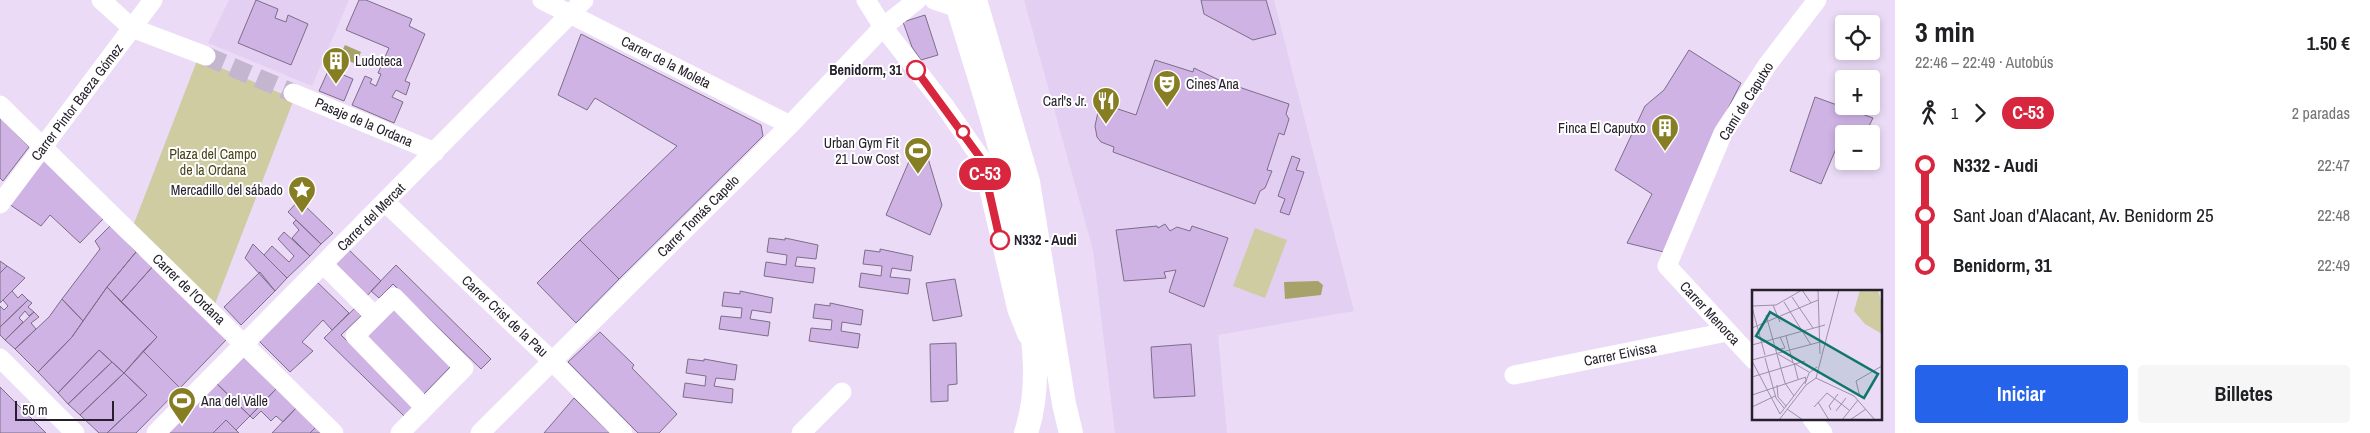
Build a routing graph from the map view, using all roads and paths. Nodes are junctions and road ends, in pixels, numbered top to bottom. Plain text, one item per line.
1 (101, 0) edge
2 (153, 0) edge
3 (542, 0) edge
4 (584, 0) edge
5 (866, 0) edge
6 (917, 0) edge
7 (934, 0) edge
8 (1817, 0) edge
9 (963, 3) edge
10 (570, 14) junction
11 (883, 27) junction
12 (132, 28) junction
13 (206, 56) tunnel mouth
14 (292, 92) tunnel mouth
15 (0, 105) edge
16 (790, 125) junction
17 (42, 147) junction
18 (435, 152) junction
19 (385, 202) junction
20 (0, 204) edge
21 (324, 265) junction
22 (1667, 266) joint
23 (375, 316) junction
24 (1727, 332) junction
25 (246, 344) junction
26 (1035, 356) junction
27 (0, 358) edge
28 (1752, 358) edge
29 (552, 361) junction
30 (1514, 375) dead end
31 (842, 392) dead end
32 (425, 408) junction
33 (1812, 420) edge
34 (1813, 420) edge
35 (75, 433) edge
36 (156, 433) edge
37 (334, 433) edge
38 (400, 433) edge
39 (480, 433) edge
40 (623, 433) edge
41 (801, 433) edge
42 (1026, 433) edge
43 (1071, 433) edge
44 (1814, 433) edge
45 (1823, 433) edge

1 - 12 street
2 - 12 street, Carrer Pintor Baeza Gómez
3 - 10 street, Carrer de la Moleta
4 - 10 street, Carrer del Mercat
5 - 11 street
6 - 11 street, Carrer Tomás Capelo
7 - 9 street
8 - 22 street, Camí de Caputxo
9 - 26 main road
9 - 43 main road
10 - 16 street, Carrer de la Moleta
10 - 18 street, Carrer del Mercat
11 - 16 street, Carrer Tomás Capelo
11 - 26 street
12 - 13 street
12 - 17 street, Carrer Pintor Baeza Gómez
14 - 18 street, Pasaje de la Ordana
15 - 17 street, Carrer de l'Ordana
16 - 29 street, Carrer Tomás Capelo
17 - 20 street, Carrer Pintor Baeza Gómez
17 - 25 street, Carrer de l'Ordana
18 - 19 street, Carrer del Mercat
19 - 21 street, Carrer del Mercat
19 - 29 street, Carrer Crist de la Pau
21 - 23 street
21 - 25 street, Carrer del Mercat
22 - 24 street, Carrer Menorca
23 - 32 street
23 - 32 street
24 - 28 street, Carrer Menorca
24 - 30 street, Carrer Eivissa
25 - 36 street, Carrer del Mercat
25 - 37 street, Carrer de l'Ordana
26 - 42 main road
27 - 35 street
29 - 39 street, Carrer Tomás Capelo
29 - 40 street, Carrer Crist de la Pau
31 - 41 street
32 - 38 street
33 - 44 street
34 - 45 street

